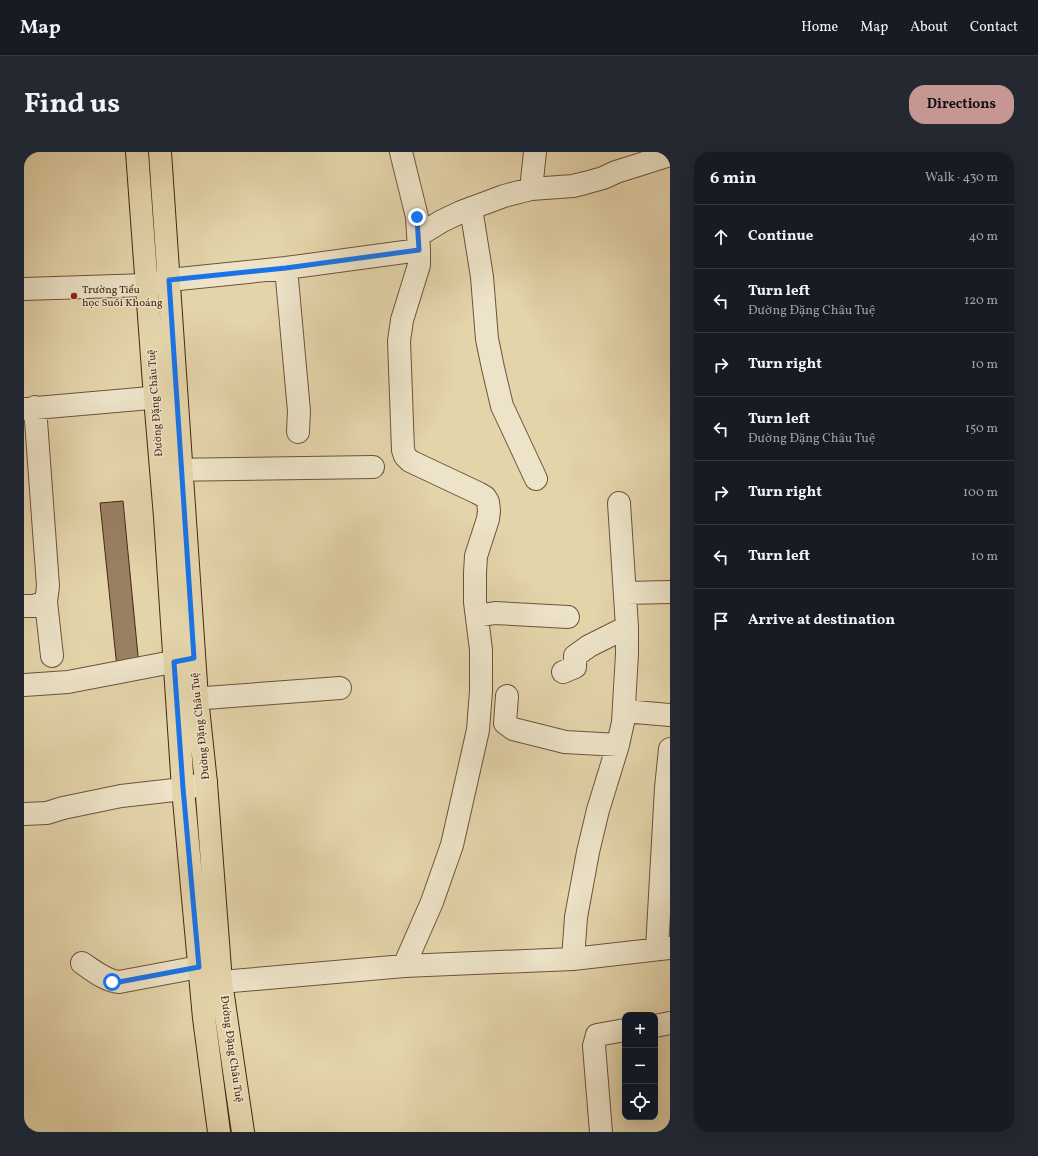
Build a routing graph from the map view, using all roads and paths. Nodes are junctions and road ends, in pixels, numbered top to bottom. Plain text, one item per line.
1 (137, 152) edge
2 (160, 152) edge
3 (400, 152) edge
4 (535, 152) edge
5 (670, 155) edge
6 (531, 189) junction
7 (471, 208) junction
8 (428, 233) junction
9 (286, 268) junction
10 (169, 280) junction
11 (147, 284) junction
12 (24, 289) edge
13 (176, 396) junction
14 (155, 398) junction
15 (30, 408) edge
16 (298, 432) dead end
17 (373, 467) dead end
18 (171, 470) junction
19 (536, 479) dead end
20 (619, 503) dead end
21 (670, 592) edge
22 (625, 593) junction
23 (46, 602) junction
24 (24, 606) edge
25 (486, 615) junction
26 (568, 617) dead end
27 (627, 627) junction
28 (52, 656) dead end
29 (184, 660) junction
30 (563, 672) dead end
31 (24, 685) edge
32 (340, 688) dead end
33 (507, 696) dead end
34 (187, 699) junction
35 (624, 711) junction
36 (670, 715) edge
37 (618, 745) junction
38 (670, 749) edge
39 (206, 783) junction
40 (183, 788) junction
41 (24, 814) edge
42 (663, 949) edge
43 (573, 959) junction
44 (82, 963) dead end
45 (414, 966) junction
46 (207, 978) junction
47 (670, 1023) edge
48 (658, 1025) edge
49 (622, 1031) edge
50 (219, 1132) edge
51 (243, 1132) edge
52 (601, 1132) edge

1 - 11 main road, Đường Đặng Châu Tuệ
2 - 10 main road, Đường Đặng Châu Tuệ
3 - 8 street
4 - 6 street
5 - 6 street
6 - 7 street
7 - 8 street
7 - 19 street
8 - 9 street
8 - 25 street
9 - 10 street
9 - 16 street
10 - 11 street
10 - 13 main road, Đường Đặng Châu Tuệ
11 - 12 street
11 - 14 main road, Đường Đặng Châu Tuệ
13 - 14 street
13 - 18 main road, Đường Đặng Châu Tuệ
14 - 15 street
14 - 18 main road, Đường Đặng Châu Tuệ
15 - 23 street
17 - 18 street
18 - 29 main road, Đường Đặng Châu Tuệ
20 - 22 street
21 - 22 street
22 - 27 street
23 - 24 street
23 - 28 street
25 - 26 street
25 - 45 street
27 - 30 street
27 - 35 street
29 - 31 street
29 - 34 main road, Đường Đặng Châu Tuệ
32 - 34 street
33 - 37 street
34 - 39 main road, Đường Đặng Châu Tuệ
34 - 40 main road, Đường Đặng Châu Tuệ
35 - 36 street
35 - 37 street
37 - 43 street
38 - 42 street
39 - 40 street
39 - 46 main road, Đường Đặng Châu Tuệ
40 - 41 street
40 - 46 main road, Đường Đặng Châu Tuệ
42 - 43 street
43 - 45 street
44 - 46 street
45 - 46 street
46 - 50 main road, Đường Đặng Châu Tuệ
46 - 51 main road, Đường Đặng Châu Tuệ
47 - 48 street
49 - 52 street

